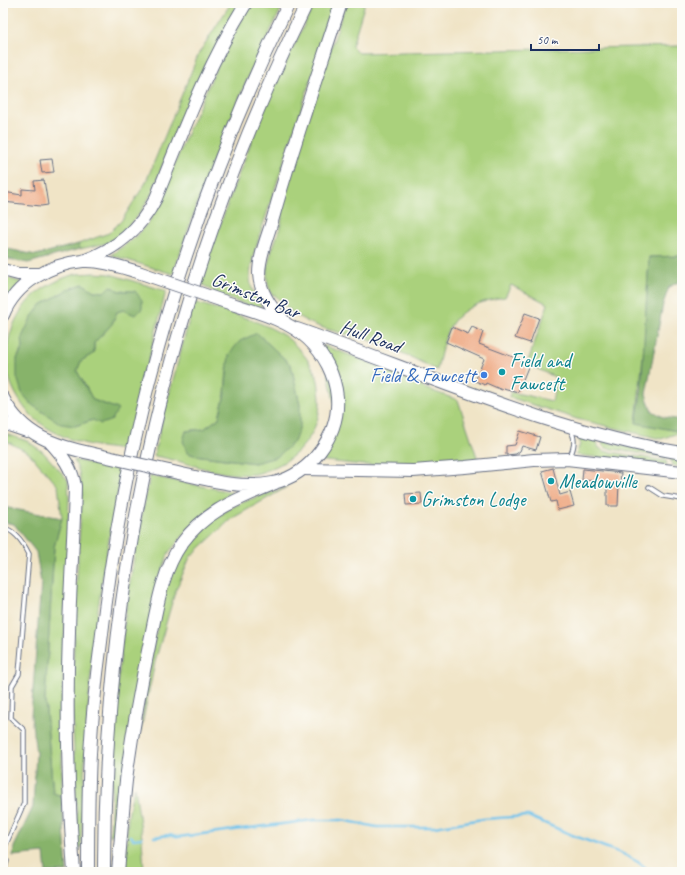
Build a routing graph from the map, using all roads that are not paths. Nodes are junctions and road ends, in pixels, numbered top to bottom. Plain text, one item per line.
1 (246, 3) edge
2 (289, 3) edge
3 (307, 3) edge
4 (341, 3) edge
5 (83, 261) junction
6 (3, 270) edge
7 (39, 274) junction
8 (3, 315) edge
9 (291, 326) junction
10 (3, 398) edge
11 (3, 423) edge
12 (569, 426) junction
13 (34, 433) junction
14 (50, 442) junction
15 (682, 453) edge
16 (568, 459) junction
17 (303, 469) junction
18 (682, 472) edge
19 (275, 482) junction
20 (649, 487) dead end
21 (682, 499) edge
22 (3, 528) edge
23 (3, 851) edge
24 (4, 872) edge
25 (74, 872) edge
26 (88, 872) edge
27 (104, 872) edge
28 (118, 872) edge

1 - 5 main road
2 - 26 main road
3 - 27 main road
4 - 9 main road
5 - 7 main road, Grimston Bar
5 - 9 main road, Grimston Bar, bridge
6 - 7 main road
7 - 8 main road, Grimston Bar
9 - 12 main road, Hull Road
9 - 17 main road, Grimston Bar
10 - 13 main road, Grimston Bar
11 - 13 main road
12 - 15 main road, Hull Road
12 - 16 lane
13 - 14 main road, Grimston Bar
14 - 19 main road, Grimston Bar, bridge
14 - 25 main road
16 - 17 main road
16 - 18 main road
17 - 19 main road, Grimston Bar
19 - 28 main road
20 - 21 lane
22 - 23 lane
23 - 24 lane

